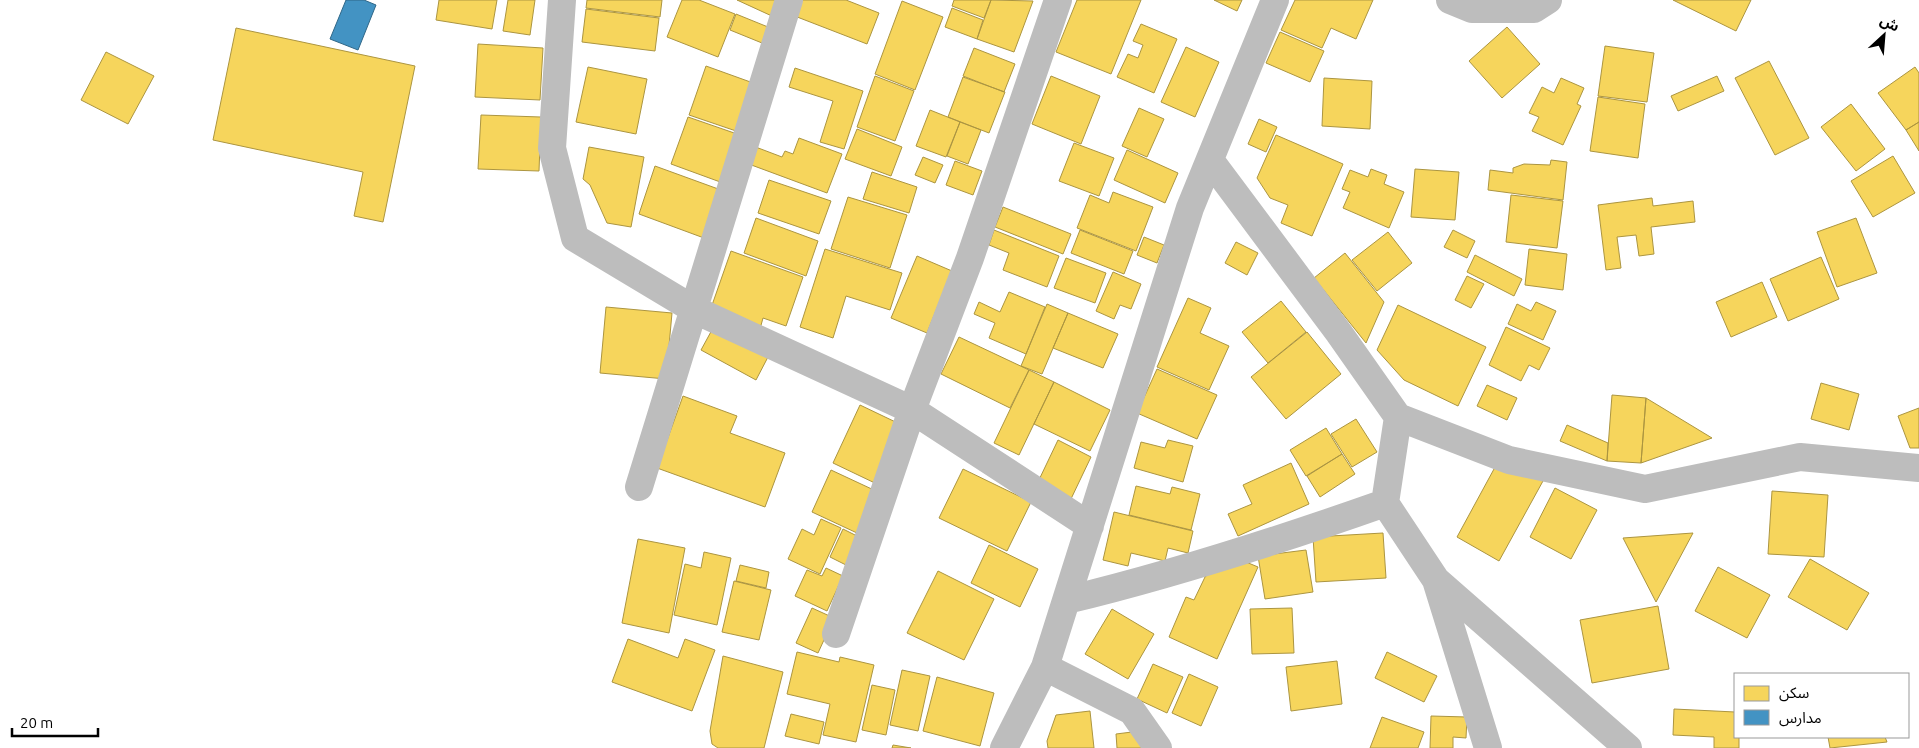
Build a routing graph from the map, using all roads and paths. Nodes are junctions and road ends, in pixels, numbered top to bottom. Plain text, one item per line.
1 (562, 0) edge
2 (789, 0) edge
3 (1058, 0) edge
4 (1274, 0) edge
5 (1450, 0) edge
6 (1548, 0) edge
7 (1210, 160) junction
8 (695, 310) junction
9 (912, 410) junction
10 (1398, 417) junction
11 (1919, 468) edge
12 (639, 488) dead end
13 (1385, 503) junction
14 (1090, 526) junction
15 (1436, 580) junction
16 (1067, 600) junction
17 (836, 634) dead end
18 (1045, 667) junction
19 (1004, 748) edge
20 (1158, 748) edge
21 (1488, 748) edge
22 (1628, 748) edge

1 - 8 street
2 - 8 street
3 - 9 street
4 - 7 street
5 - 6 street
7 - 10 street
7 - 14 street
8 - 9 street
8 - 12 street
9 - 14 street
9 - 17 street
10 - 11 street
10 - 13 street
13 - 15 street
13 - 16 street
14 - 16 street
15 - 21 street
15 - 22 street
16 - 18 street
18 - 19 street
18 - 20 street

